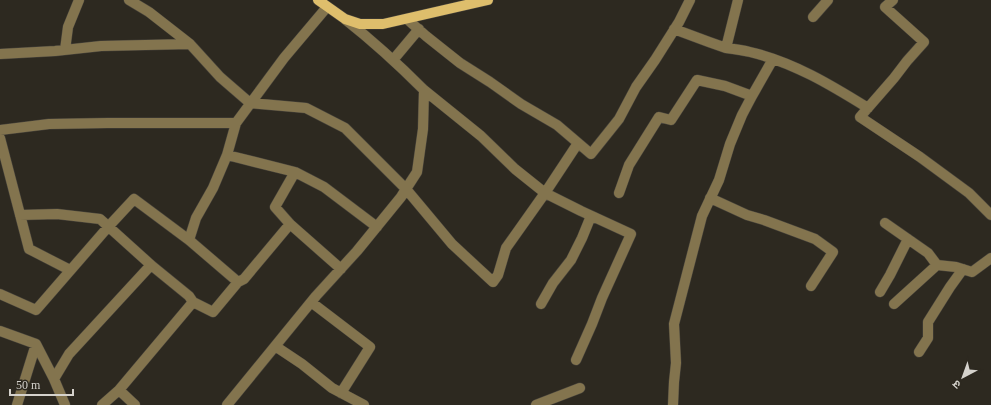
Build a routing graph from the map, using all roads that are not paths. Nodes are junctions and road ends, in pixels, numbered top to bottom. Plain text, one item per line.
1 (79, 0) edge
2 (129, 0) edge
3 (318, 0) edge
4 (488, 0) edge
5 (690, 0) edge
6 (738, 0) edge
7 (828, 0) edge
8 (893, 0) edge
9 (327, 7) junction
10 (812, 17) dead end
11 (345, 19) junction
12 (407, 19) junction
13 (419, 29) junction
14 (674, 29) junction
15 (190, 44) junction
16 (726, 48) junction
17 (65, 50) junction
18 (0, 54) edge
19 (773, 59) junction
20 (393, 60) junction
21 (424, 90) junction
22 (752, 96) junction
23 (250, 103) junction
24 (868, 108) junction
25 (236, 123) junction
26 (0, 130) edge
27 (0, 138) edge
28 (578, 143) junction
29 (227, 155) junction
30 (295, 172) junction
31 (406, 189) junction
32 (545, 193) junction
33 (619, 193) dead end
34 (710, 198) junction
35 (20, 214) junction
36 (991, 215) edge
37 (591, 216) junction
38 (885, 223) dead end
39 (290, 224) junction
40 (108, 227) junction
41 (377, 227) junction
42 (908, 239) junction
43 (189, 240) junction
44 (991, 258) edge
45 (151, 265) junction
46 (937, 265) junction
47 (341, 269) junction
48 (963, 269) junction
49 (70, 270) junction
50 (238, 282) junction
51 (811, 286) dead end
52 (880, 292) dead end
53 (0, 294) edge
54 (193, 302) junction
55 (311, 302) junction
56 (541, 304) dead end
57 (894, 304) dead end
58 (0, 331) edge
59 (36, 344) junction
60 (275, 346) junction
61 (920, 352) dead end
62 (576, 360) dead end
63 (54, 379) junction
64 (580, 388) dead end
65 (118, 390) junction
66 (341, 393) junction
67 (17, 405) edge
68 (66, 405) edge
69 (102, 405) edge
70 (136, 405) edge
71 (227, 405) edge
72 (364, 405) edge
73 (536, 405) edge
74 (673, 405) edge

1 - 17 street
2 - 15 street
3 - 9 main road
4 - 12 main road
5 - 14 street
6 - 16 street
7 - 10 street
8 - 24 street
9 - 11 main road
9 - 23 street
11 - 12 main road
11 - 20 street
12 - 13 street
13 - 20 street
13 - 28 street
14 - 16 street
14 - 28 street
15 - 17 street
15 - 23 street
16 - 19 street
17 - 18 street
19 - 22 street
19 - 24 street
20 - 21 street
21 - 31 street
21 - 32 street
22 - 33 street
22 - 34 street
23 - 25 street
23 - 31 street
24 - 36 street
25 - 26 street
25 - 29 street
27 - 35 street
28 - 32 street
29 - 30 street
29 - 43 street
30 - 39 street
30 - 41 street
31 - 32 street
31 - 41 street
32 - 37 street
34 - 51 street
34 - 74 street
35 - 40 street
35 - 49 street
37 - 56 street
37 - 62 street
38 - 42 street
39 - 47 street
39 - 50 street
40 - 43 street
40 - 45 street
40 - 49 street
41 - 47 street
42 - 46 street
42 - 52 street
43 - 50 street
44 - 48 street
45 - 54 street
45 - 63 street
46 - 48 street
46 - 57 street
47 - 55 street
48 - 61 street
49 - 53 street
50 - 54 street
54 - 65 street
55 - 60 street
55 - 66 street
58 - 59 street
59 - 63 street
59 - 67 street
60 - 66 street
60 - 71 street
63 - 68 street
64 - 73 street
65 - 69 street
65 - 70 street
66 - 72 street

